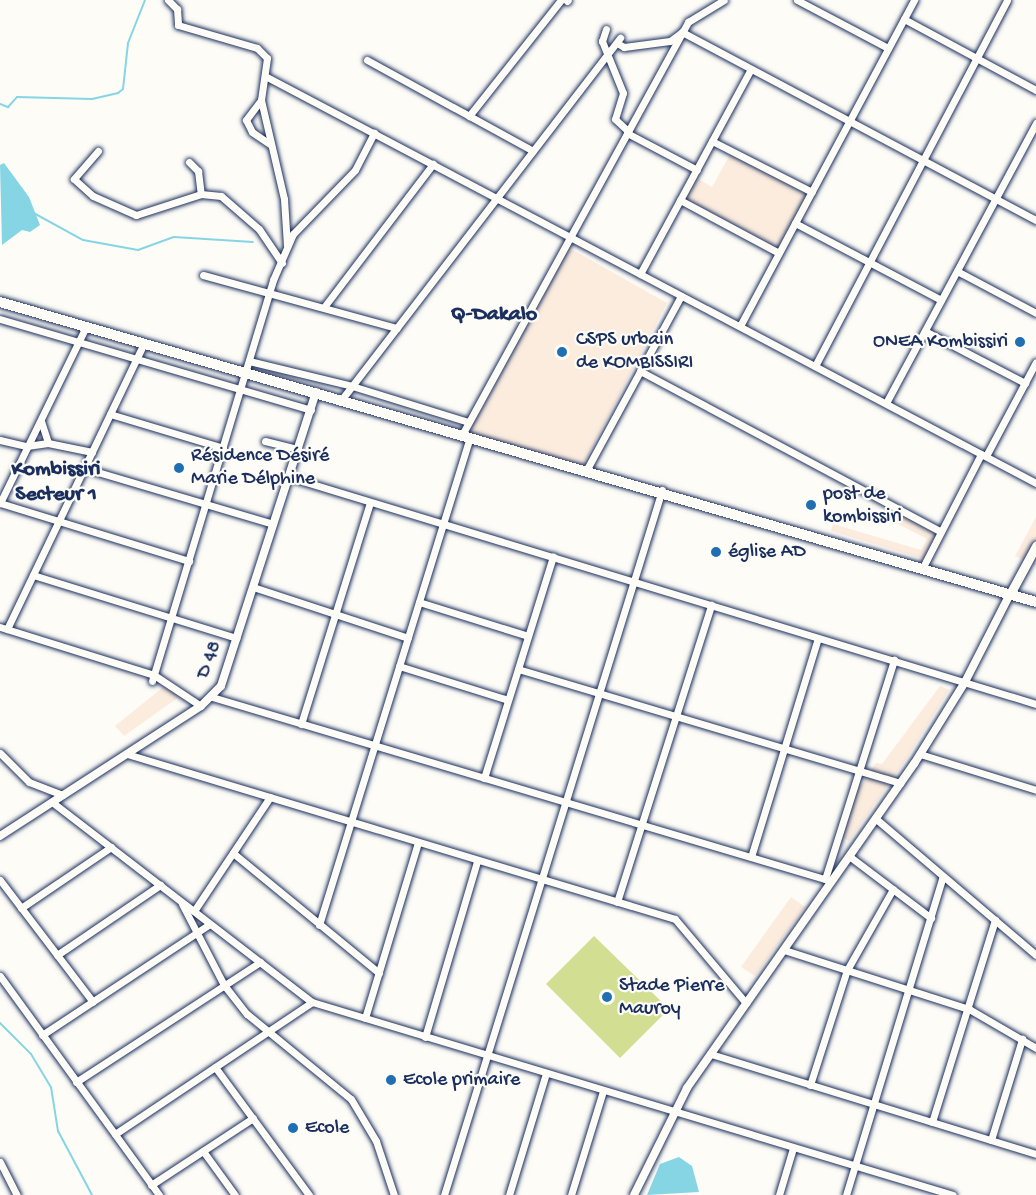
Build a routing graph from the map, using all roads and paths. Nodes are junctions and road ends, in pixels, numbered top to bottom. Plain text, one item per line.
1 (168, 0) edge
2 (565, 0) edge
3 (724, 0) edge
4 (797, 0) edge
5 (914, 0) edge
6 (1007, 0) edge
7 (904, 19) junction
8 (606, 28) dead end
9 (682, 33) junction
10 (888, 48) junction
11 (608, 54) junction
12 (977, 58) junction
13 (367, 60) dead end
14 (751, 69) junction
15 (265, 76) junction
16 (1036, 90) edge
17 (261, 100) junction
18 (469, 116) junction
19 (849, 121) junction
20 (1035, 126) edge
21 (627, 132) junction
22 (374, 133) junction
23 (712, 141) junction
24 (270, 144) junction
25 (98, 151) dead end
26 (533, 151) junction
27 (923, 160) junction
28 (189, 162) dead end
29 (433, 164) junction
30 (697, 170) junction
31 (812, 192) junction
32 (201, 194) junction
33 (497, 198) junction
34 (996, 198) junction
35 (680, 200) junction
36 (1036, 220) edge
37 (795, 223) junction
38 (570, 237) junction
39 (288, 252) junction
40 (779, 254) junction
41 (869, 262) junction
42 (282, 263) junction
43 (957, 271) junction
44 (640, 274) junction
45 (202, 276) dead end
46 (270, 291) junction
47 (681, 296) junction
48 (941, 300) junction
49 (0, 302) edge
50 (324, 307) junction
51 (1036, 313) edge
52 (0, 319) edge
53 (740, 326) junction
54 (86, 327) junction
55 (397, 328) junction
56 (925, 331) junction
57 (79, 341) junction
58 (144, 343) junction
59 (136, 358) junction
60 (1036, 362) edge
61 (815, 366) junction
62 (247, 367) junction
63 (640, 371) junction
64 (1025, 383) junction
65 (352, 386) junction
66 (241, 389) junction
67 (316, 392) junction
68 (342, 399) junction
69 (886, 404) junction
70 (311, 410) junction
71 (110, 414) junction
72 (41, 418) junction
73 (468, 422) junction
74 (467, 434) junction
75 (0, 440) edge
76 (265, 441) dead end
77 (48, 443) junction
78 (27, 446) junction
79 (223, 448) junction
80 (298, 449) junction
81 (92, 452) junction
82 (984, 455) junction
83 (84, 468) junction
84 (587, 469) junction
85 (289, 477) junction
86 (1036, 483) edge
87 (662, 490) junction
88 (370, 502) junction
89 (0, 503) edge
90 (206, 504) junction
91 (58, 521) junction
92 (273, 524) junction
93 (443, 524) junction
94 (941, 532) junction
95 (1036, 546) edge
96 (553, 557) junction
97 (189, 561) junction
98 (923, 567) junction
99 (33, 575) junction
100 (633, 582) junction
101 (253, 587) junction
102 (1010, 594) junction
103 (419, 602) junction
104 (1036, 602) edge
105 (711, 605) junction
106 (335, 614) junction
107 (171, 618) junction
108 (3, 628) edge
109 (528, 636) junction
110 (408, 638) junction
111 (818, 638) junction
112 (236, 639) junction
113 (894, 660) junction
114 (399, 666) junction
115 (518, 669) junction
116 (153, 678) junction
117 (964, 682) junction
118 (598, 693) junction
119 (212, 697) junction
120 (508, 700) junction
121 (1036, 704) edge
122 (201, 706) junction
123 (676, 716) junction
124 (302, 723) junction
125 (375, 745) junction
126 (785, 748) junction
127 (0, 753) edge
128 (127, 753) junction
129 (920, 754) junction
130 (859, 771) junction
131 (484, 778) junction
132 (900, 783) junction
133 (1036, 790) edge
134 (63, 795) junction
135 (270, 797) junction
136 (52, 802) junction
137 (564, 802) junction
138 (875, 818) junction
139 (351, 822) junction
140 (641, 825) junction
141 (0, 836) edge
142 (418, 843) junction
143 (111, 847) junction
144 (232, 853) junction
145 (849, 855) junction
146 (752, 857) junction
147 (477, 861) junction
148 (943, 876) junction
149 (0, 880) edge
150 (540, 880) junction
151 (828, 880) junction
152 (160, 885) junction
153 (893, 889) junction
154 (181, 901) junction
155 (617, 902) junction
156 (21, 908) junction
157 (194, 911) junction
158 (931, 918) junction
159 (995, 920) junction
160 (210, 924) junction
161 (320, 925) junction
162 (196, 933) junction
163 (783, 950) junction
164 (57, 955) junction
165 (1036, 955) edge
166 (260, 962) junction
167 (847, 970) junction
168 (379, 973) junction
169 (0, 976) edge
170 (224, 986) junction
171 (909, 990) junction
172 (93, 1002) junction
173 (312, 1002) junction
174 (746, 1003) junction
175 (969, 1009) junction
176 (365, 1018) junction
177 (267, 1033) junction
178 (42, 1035) junction
179 (425, 1037) junction
180 (1022, 1039) junction
181 (1036, 1047) edge
182 (485, 1054) junction
183 (711, 1054) junction
184 (215, 1067) junction
185 (546, 1073) junction
186 (76, 1082) junction
187 (810, 1085) junction
188 (603, 1090) junction
189 (874, 1104) junction
190 (675, 1112) junction
191 (253, 1118) junction
192 (933, 1122) junction
193 (115, 1134) junction
194 (991, 1140) junction
195 (793, 1148) junction
196 (203, 1151) junction
197 (1036, 1154) edge
198 (0, 1162) edge
199 (855, 1166) junction
200 (152, 1185) junction
201 (17, 1195) edge
202 (159, 1195) edge
203 (235, 1195) edge
204 (309, 1195) edge
205 (394, 1195) edge
206 (444, 1195) edge
207 (509, 1195) edge
208 (571, 1195) edge
209 (634, 1195) edge
210 (779, 1195) edge
211 (846, 1195) edge
212 (953, 1195) edge

1 - 15 street
2 - 18 street
3 - 9 street
4 - 10 street
5 - 7 street
6 - 12 street
7 - 10 street
7 - 12 street
8 - 11 street
9 - 11 street
9 - 14 street
9 - 21 street
10 - 19 street
11 - 21 street
11 - 26 street
12 - 16 street
12 - 27 street
13 - 18 street
14 - 19 street
14 - 23 street
15 - 17 street
15 - 22 street
17 - 24 street
17 - 24 street
18 - 26 street
19 - 27 street
19 - 31 street
20 - 34 street
21 - 30 street
21 - 38 street
22 - 29 street
22 - 39 street
23 - 30 street
23 - 31 street
24 - 39 street
25 - 32 street
26 - 33 street
27 - 34 street
27 - 41 street
28 - 32 street
29 - 33 street
29 - 50 street
30 - 35 street
31 - 37 street
32 - 42 street
33 - 38 street
33 - 55 street
34 - 36 street
34 - 43 street
35 - 40 street
35 - 44 street
37 - 40 street
37 - 41 street
38 - 44 street
38 - 73 street
39 - 42 street
40 - 53 street
41 - 48 street
41 - 61 street
42 - 46 street
43 - 48 street
43 - 51 street
44 - 47 street
45 - 46 street
46 - 50 street
46 - 62 street
47 - 53 street
47 - 63 street
48 - 56 street
49 - 54 highway
50 - 55 street
52 - 57 street
53 - 61 street
54 - 57 street
54 - 58 highway
55 - 65 street
56 - 64 street
56 - 69 street
57 - 59 street
57 - 72 street
58 - 59 street
58 - 62 highway
59 - 66 street
59 - 71 street
60 - 64 street
61 - 69 street
62 - 65 street
62 - 66 street
62 - 67 highway
63 - 84 street
63 - 94 street
64 - 82 street
65 - 68 street
65 - 73 street
66 - 70 street
66 - 79 street
67 - 68 highway
67 - 70 street, D 48
68 - 74 highway
69 - 82 street
70 - 80 street, D 48
71 - 79 street
71 - 81 street
72 - 77 street
72 - 78 street
73 - 74 street
74 - 84 highway
74 - 93 street
75 - 78 street
76 - 80 street
77 - 78 street
77 - 81 street
78 - 89 street
79 - 90 street
80 - 85 street, D 48
81 - 83 street
82 - 86 street
82 - 94 street
83 - 90 street
83 - 91 street
84 - 87 highway
85 - 88 street
85 - 92 street, D 48
87 - 98 highway
87 - 100 street
88 - 93 street
88 - 106 street
89 - 91 street
90 - 92 street
90 - 97 street
91 - 97 street
91 - 99 street
92 - 101 street, D 48
93 - 96 street
93 - 103 street
94 - 98 street
95 - 102 main road
96 - 100 street
96 - 109 street
97 - 107 street
98 - 102 highway
99 - 107 street
99 - 108 street
100 - 105 street
100 - 118 street
101 - 106 street
101 - 112 street, D 48
102 - 104 highway
102 - 117 street
103 - 109 street
103 - 110 street
105 - 111 street
105 - 123 street
106 - 110 street
106 - 124 street
107 - 112 street
107 - 116 street
108 - 116 street
109 - 115 street
110 - 114 street
111 - 113 street
111 - 126 street
112 - 119 street, D 48
113 - 117 street
113 - 130 street
114 - 120 street
114 - 125 street
115 - 118 street
115 - 120 street
116 - 122 street
117 - 121 street
117 - 129 street
118 - 123 street
118 - 137 street
119 - 122 street, D 48
119 - 124 street
120 - 131 street
122 - 128 street, D 48
123 - 126 street
123 - 140 street
124 - 125 street
125 - 131 street
125 - 139 street
126 - 130 street
126 - 146 street
127 - 134 street
128 - 134 street, D 48
128 - 135 street
129 - 132 street
129 - 133 street
130 - 132 street
130 - 151 street
131 - 137 street
132 - 138 street
134 - 136 street, D 48
135 - 139 street
135 - 144 street
136 - 141 street, D 48
136 - 143 street
137 - 140 street
137 - 150 street
138 - 145 street
138 - 148 street
139 - 142 street
139 - 161 street
140 - 146 street
140 - 155 street
142 - 147 street
142 - 168 street
143 - 152 street
143 - 156 street
144 - 157 street
144 - 161 street
145 - 151 street
145 - 153 street
146 - 151 street
147 - 150 street
147 - 179 street
148 - 158 street
148 - 159 street
149 - 156 street
150 - 155 street
150 - 182 street
151 - 163 street
152 - 154 street
152 - 164 street
153 - 158 street
153 - 167 street
154 - 157 street
154 - 162 street
155 - 174 street
156 - 164 street
157 - 160 street
158 - 171 street
159 - 165 street
159 - 175 street
160 - 162 street
160 - 166 street
161 - 168 street
162 - 170 street
162 - 172 street
163 - 167 street
163 - 174 street
164 - 172 street
166 - 170 street
166 - 173 street
167 - 171 street
167 - 187 street
168 - 176 street
169 - 178 street
170 - 177 street
170 - 186 street
171 - 175 street
171 - 189 street
172 - 178 street
173 - 176 street
173 - 177 street
174 - 183 street
175 - 180 street
175 - 192 street
176 - 179 street
177 - 184 street
177 - 205 street
178 - 186 street
179 - 182 street
180 - 181 street
180 - 194 street
182 - 185 street
182 - 206 street
183 - 187 street
183 - 190 street
184 - 191 street
184 - 193 street
185 - 188 street
185 - 207 street
186 - 193 street
187 - 189 street
188 - 190 street
188 - 208 street
189 - 192 street
189 - 199 street
190 - 195 street
190 - 209 street
191 - 196 street
191 - 204 street
192 - 194 street
193 - 200 street
194 - 197 street
195 - 199 street
195 - 210 street
196 - 200 street
196 - 203 street
198 - 201 street
199 - 211 street
199 - 212 street
200 - 202 street

